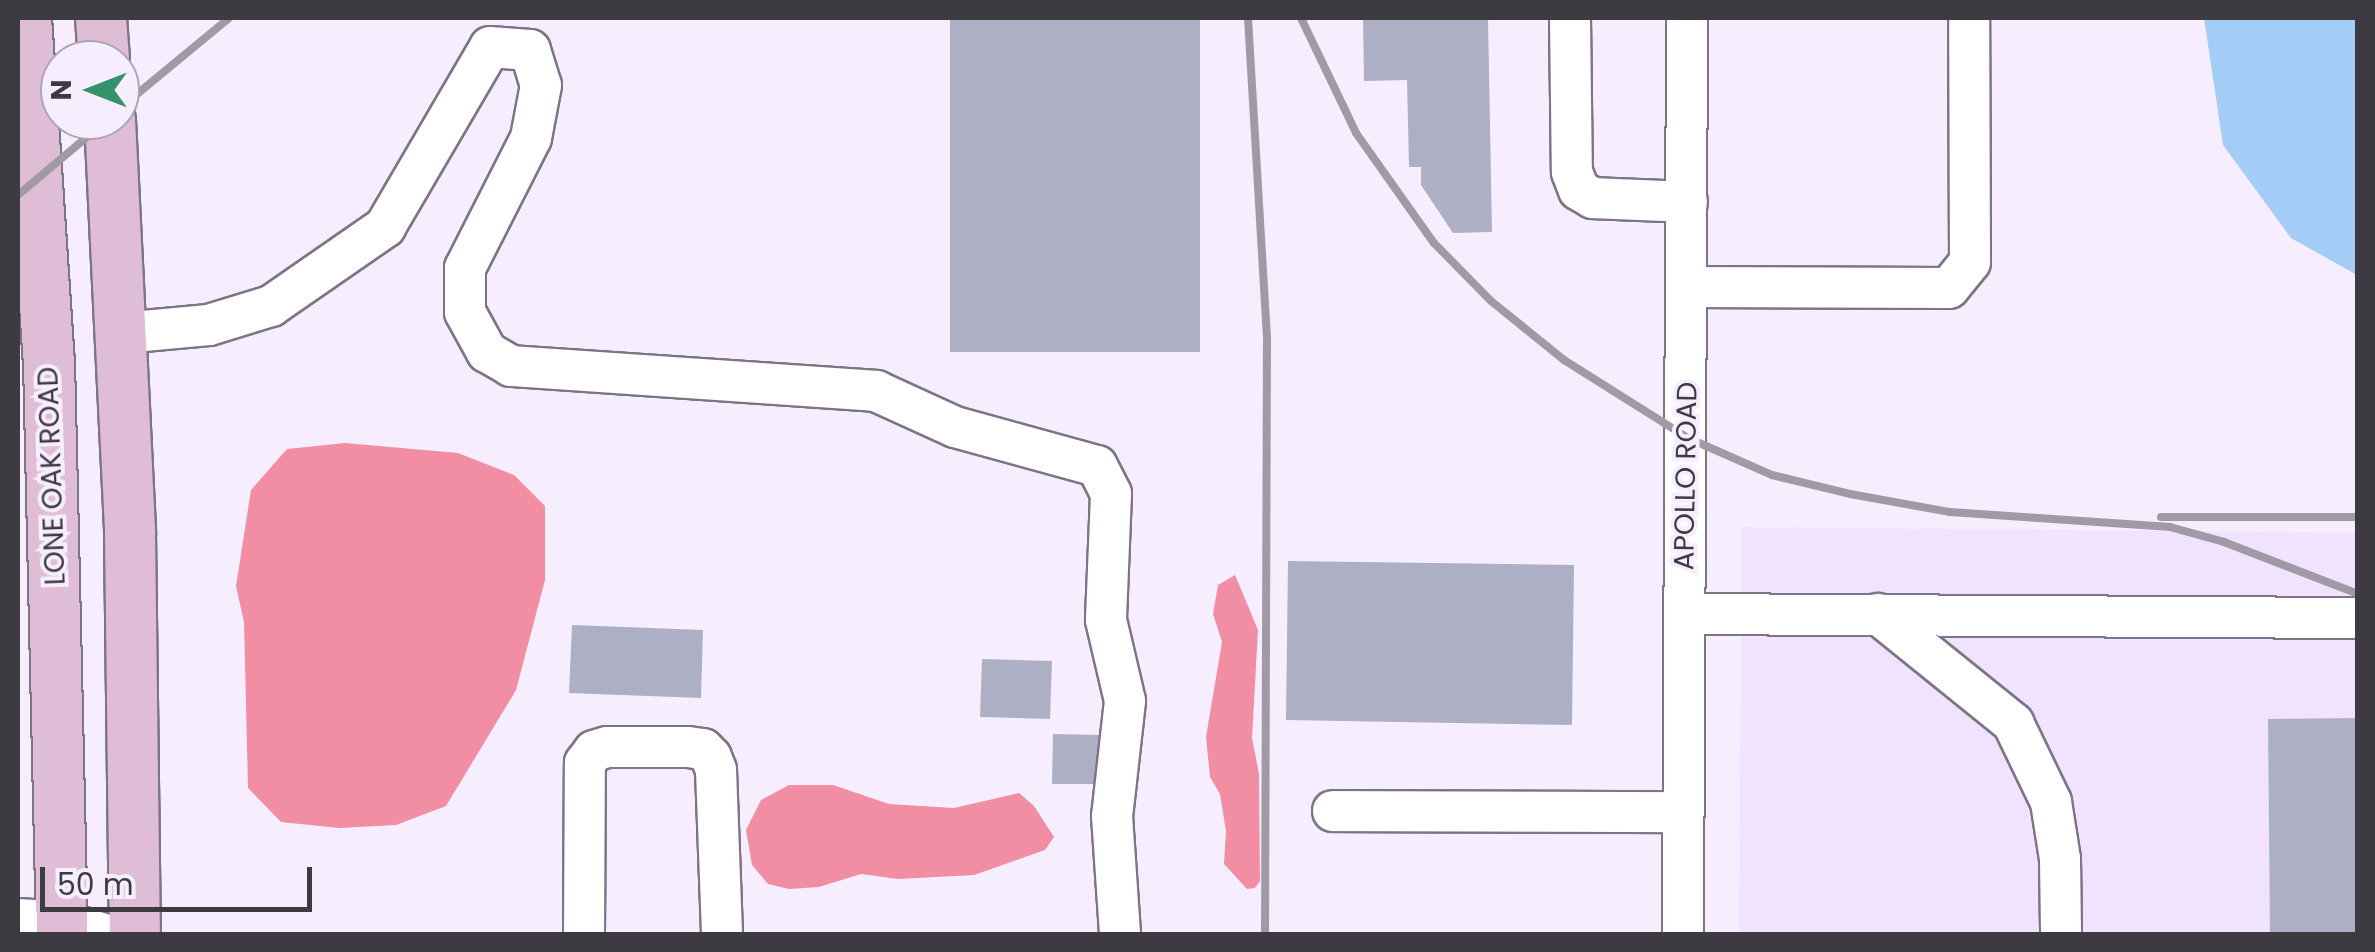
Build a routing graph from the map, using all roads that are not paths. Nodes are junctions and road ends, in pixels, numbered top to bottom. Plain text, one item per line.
1 (26, 18) edge
2 (1570, 18) edge
3 (1686, 18) edge
4 (1969, 18) edge
5 (111, 140) edge
6 (1687, 202) junction
7 (1687, 287) junction
8 (122, 333) junction
9 (1684, 614) junction
10 (1878, 614) junction
11 (2358, 618) edge
12 (1334, 811) dead end
13 (1683, 812) junction
14 (62, 928) edge
15 (134, 934) edge
16 (584, 934) edge
17 (722, 934) edge
18 (1120, 934) edge
19 (1683, 934) edge
20 (2061, 934) edge

1 - 14 main road, LONE OAK ROAD
2 - 6 street
3 - 6 street, APOLLO ROAD
4 - 7 street
5 - 8 main road
6 - 7 street, APOLLO ROAD
7 - 9 street, APOLLO ROAD
8 - 15 main road
8 - 18 street
9 - 10 street
9 - 13 street, APOLLO ROAD
10 - 11 street
10 - 20 street
12 - 13 street
13 - 19 street, APOLLO ROAD
16 - 17 street

